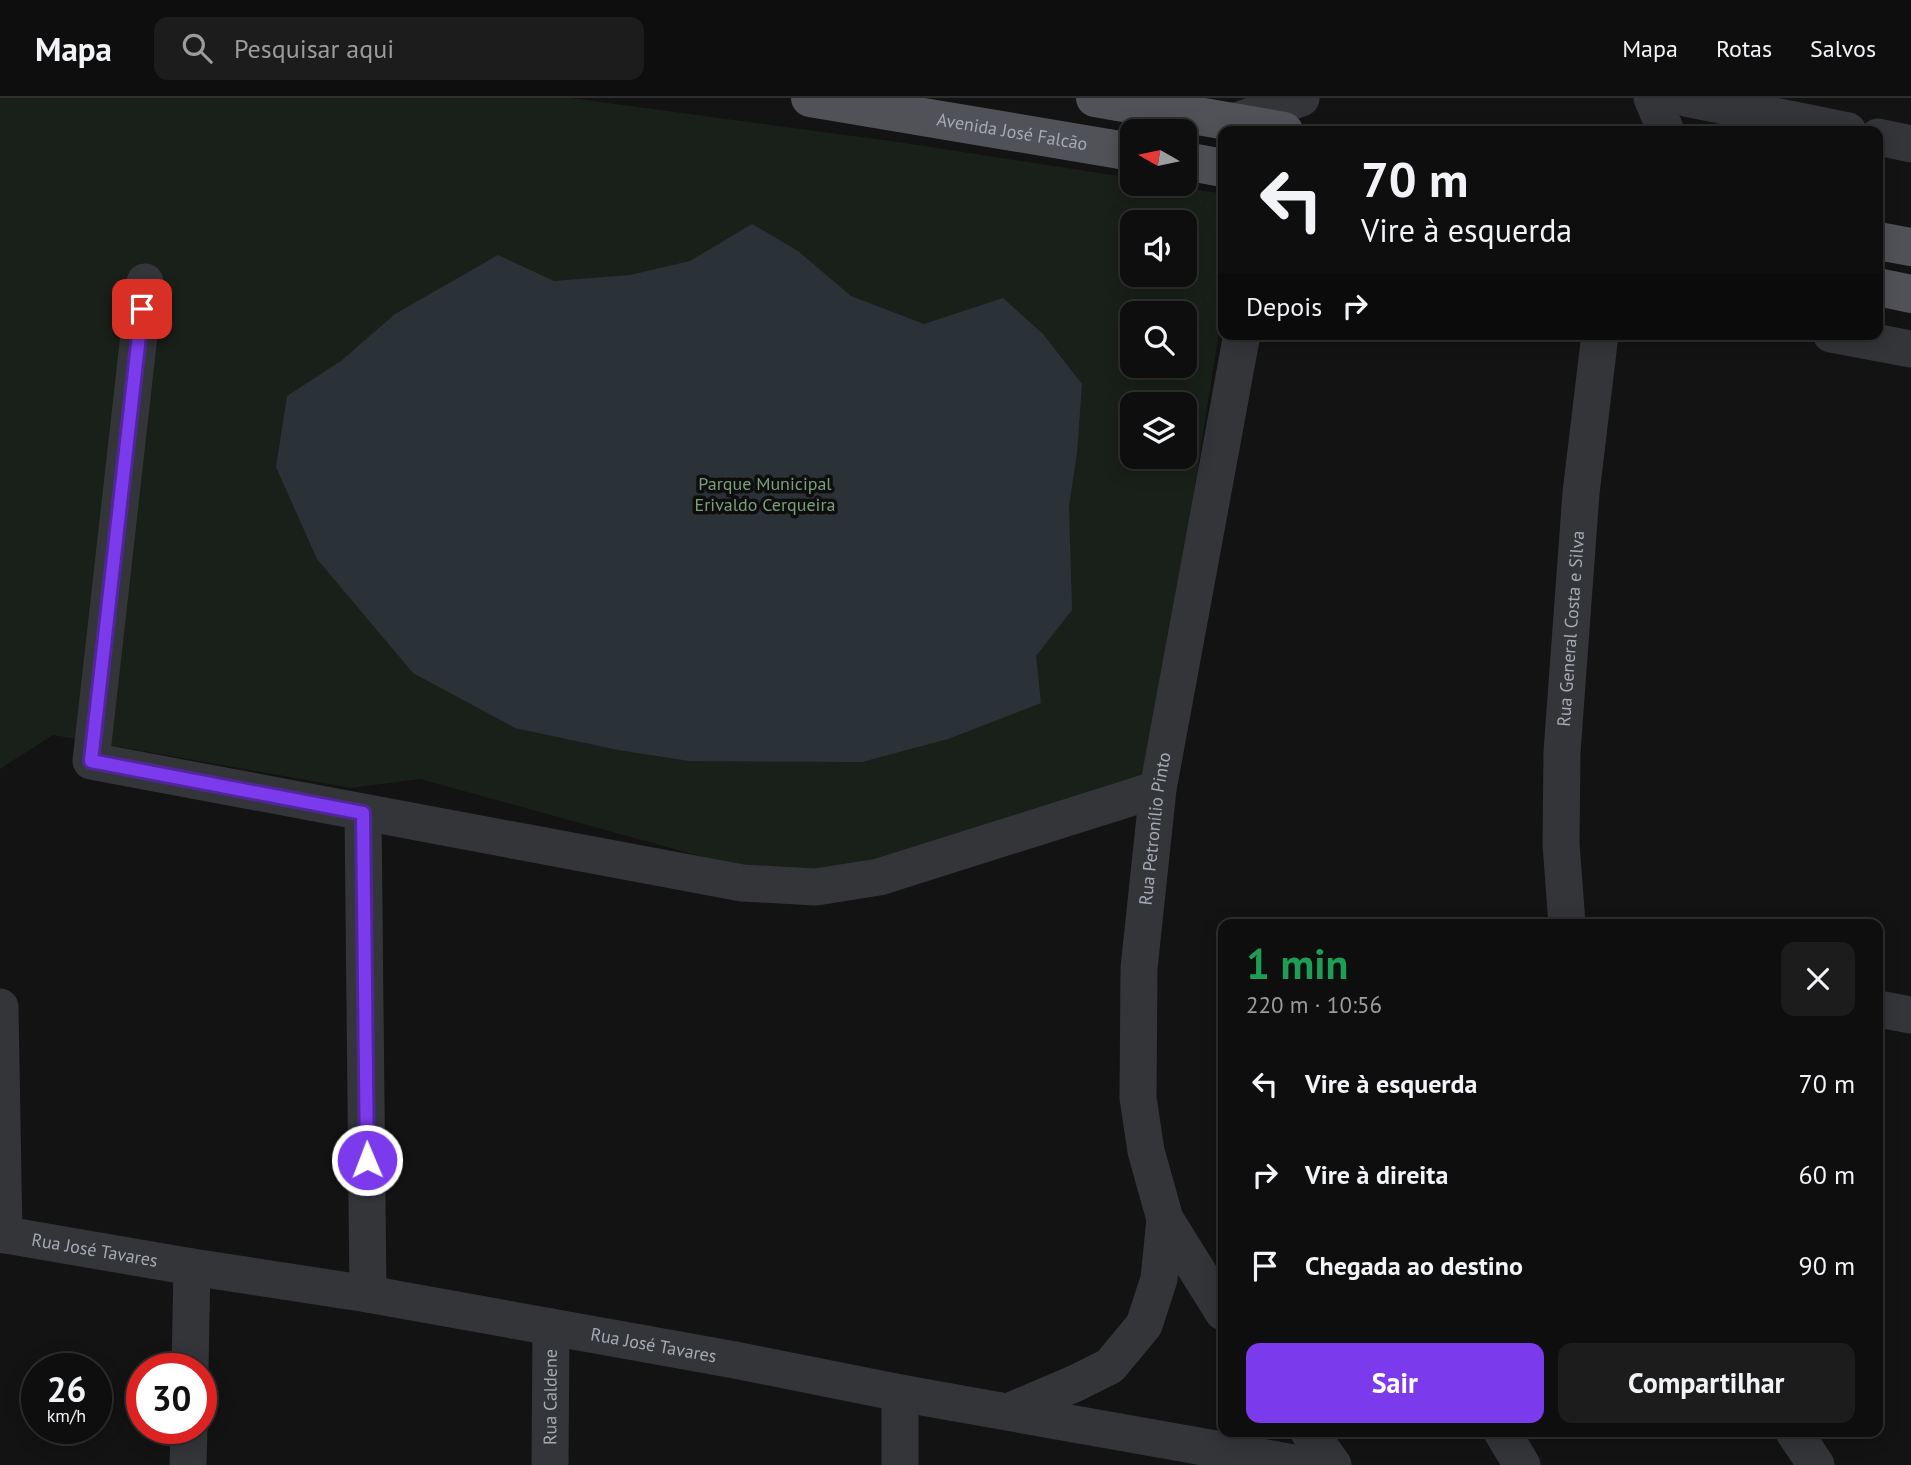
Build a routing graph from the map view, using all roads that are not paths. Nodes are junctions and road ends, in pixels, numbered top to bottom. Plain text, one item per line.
1 (810, 98) edge
2 (1095, 98) edge
3 (1301, 98) edge
4 (1652, 98) edge
5 (1686, 98) edge
6 (1794, 110) edge
7 (1234, 122) junction
8 (1256, 126) edge
9 (1664, 126) edge
10 (1835, 126) edge
11 (1883, 138) edge
12 (1911, 144) edge
13 (1120, 150) edge
14 (1197, 163) edge
15 (1218, 167) edge
16 (1883, 242) edge
17 (1911, 247) edge
18 (145, 282) dead end
19 (1883, 288) edge
20 (1911, 294) edge
21 (1241, 340) edge
22 (1599, 340) edge
23 (1863, 340) edge
24 (1911, 349) edge
25 (1158, 789) junction
26 (363, 813) junction
27 (1567, 919) edge
28 (0, 1007) edge
29 (1883, 1010) edge
30 (1911, 1015) edge
31 (1165, 1219) junction
32 (2, 1234) edge
33 (192, 1267) junction
34 (368, 1294) junction
35 (1218, 1304) edge
36 (551, 1327) junction
37 (190, 1353) edge
38 (900, 1393) junction
39 (1008, 1412) junction
40 (1313, 1437) edge
41 (1505, 1437) edge
42 (1797, 1437) edge
43 (189, 1444) edge
44 (188, 1465) edge
45 (550, 1465) edge
46 (900, 1465) edge
47 (1305, 1465) edge
48 (1333, 1465) edge
49 (1522, 1465) edge
50 (1816, 1465) edge

1 - 13 main road, Avenida José Falcão
2 - 7 main road
3 - 7 street
4 - 9 street
5 - 6 street
6 - 10 street
7 - 8 main road
11 - 12 street
14 - 15 main road
16 - 17 main road
18 - 26 street
19 - 20 main road
21 - 25 street, Rua Petronílio Pinto
22 - 27 street, Rua General Costa e Silva
23 - 24 street
25 - 26 street
25 - 31 street, Rua Petronílio Pinto
26 - 34 street
28 - 32 street
29 - 30 street
31 - 35 street, Rua Petronílio Pinto
31 - 39 street
32 - 33 street, Rua José Tavares
33 - 34 street, Rua José Tavares
33 - 37 street
34 - 36 street, Rua José Tavares
36 - 38 street, Rua José Tavares
36 - 45 street, Rua Caldene
38 - 39 street, Rua José Tavares
38 - 46 street
39 - 47 street, Rua José Tavares
40 - 48 street
41 - 49 street
42 - 50 street
43 - 44 street

